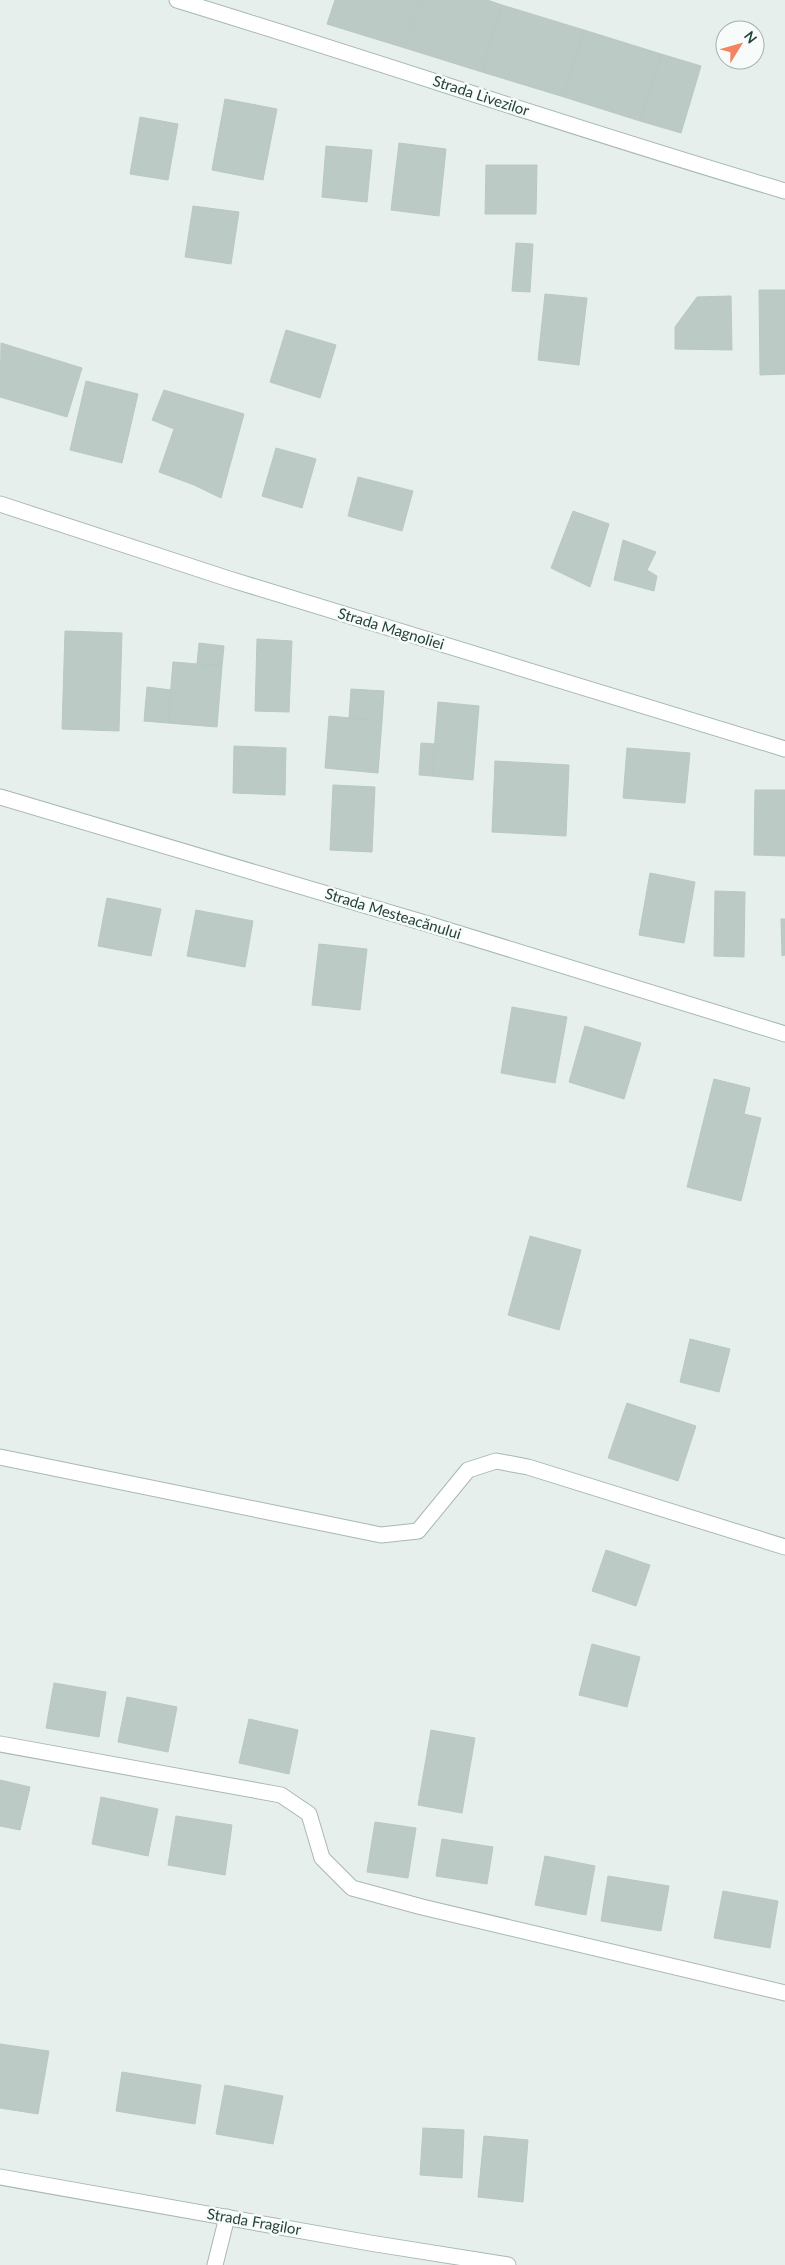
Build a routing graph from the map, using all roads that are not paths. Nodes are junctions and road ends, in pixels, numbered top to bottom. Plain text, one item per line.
1 (177, 0) edge
2 (785, 191) edge
3 (0, 504) edge
4 (785, 749) edge
5 (0, 797) edge
6 (785, 1034) edge
7 (0, 1457) edge
8 (785, 1547) edge
9 (0, 1744) edge
10 (785, 1993) edge
11 (0, 2177) edge
12 (227, 2217) junction
13 (215, 2265) edge
14 (508, 2265) edge

1 - 2 street, Strada Livezilor
3 - 4 street, Strada Magnoliei
5 - 6 street, Strada Mesteacănului
7 - 8 street
9 - 10 street
11 - 12 street, Strada Fragilor
12 - 13 street
12 - 14 street, Strada Fragilor

